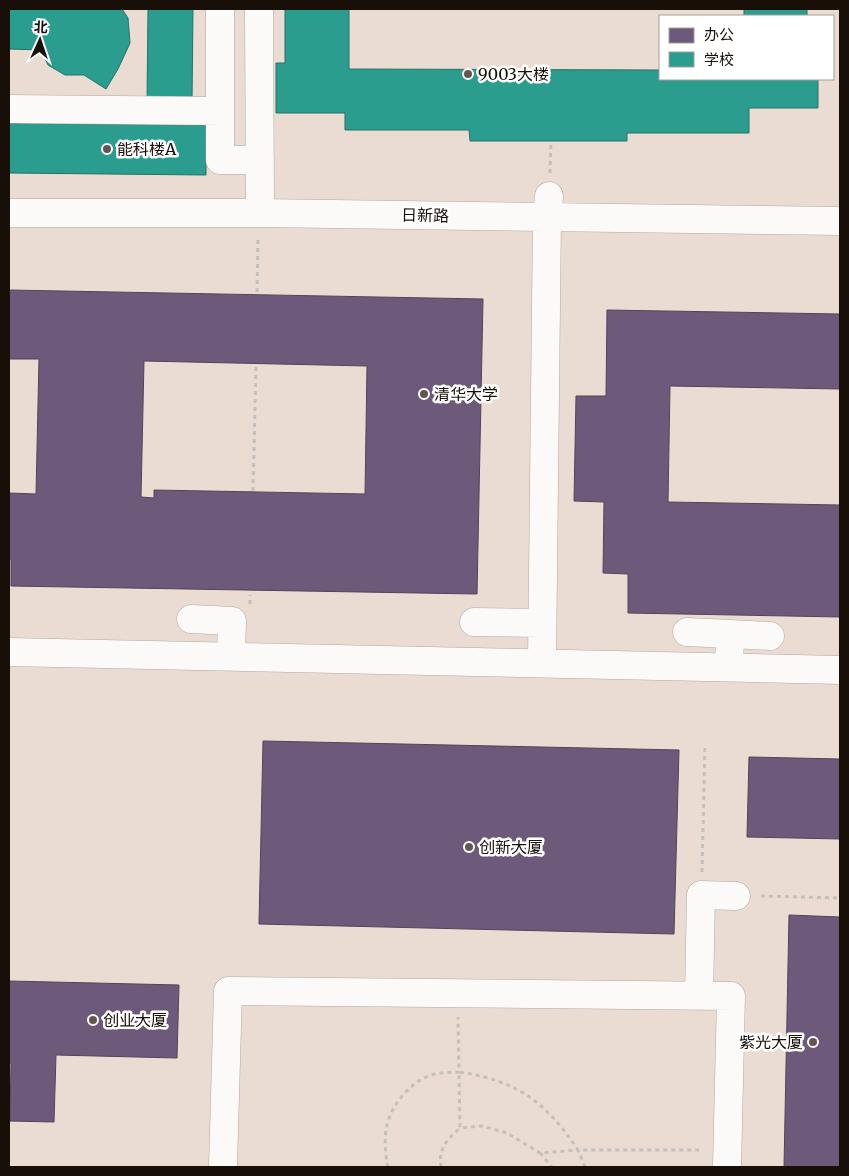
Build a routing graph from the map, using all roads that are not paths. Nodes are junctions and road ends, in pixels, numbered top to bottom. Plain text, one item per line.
1 (220, 9) edge
2 (259, 9) edge
3 (9, 109) edge
4 (220, 111) junction
5 (260, 160) junction
6 (548, 206) junction
7 (9, 213) edge
8 (260, 213) junction
9 (840, 221) edge
10 (191, 619) dead end
11 (474, 622) dead end
12 (542, 623) junction
13 (687, 632) dead end
14 (730, 634) junction
15 (770, 636) dead end
16 (9, 652) edge
17 (231, 656) junction
18 (542, 662) junction
19 (729, 667) junction
20 (840, 670) edge
21 (736, 896) road end
22 (699, 995) junction
23 (728, 1159) edge
24 (223, 1167) edge

1 - 4 street
2 - 5 street
3 - 4 street
4 - 5 street
5 - 8 street
6 - 8 street, 日新路
6 - 9 street, 日新路
6 - 12 street
7 - 8 street, 日新路
10 - 17 street
11 - 12 street
12 - 18 street
13 - 14 street
14 - 15 street
14 - 19 street
16 - 17 street
17 - 18 street
18 - 19 street
19 - 20 street
21 - 22 street
22 - 23 street
22 - 24 street

